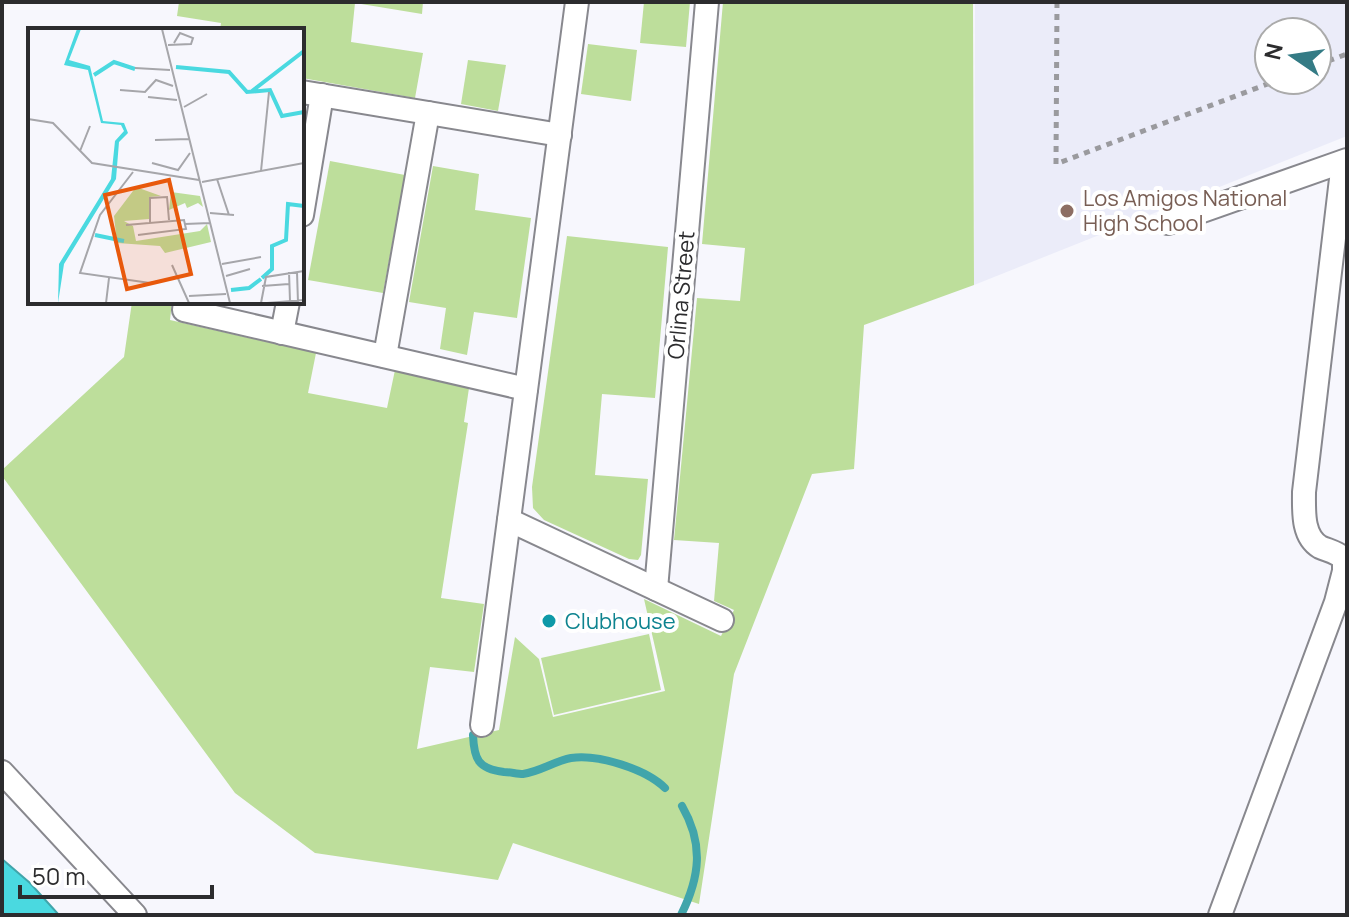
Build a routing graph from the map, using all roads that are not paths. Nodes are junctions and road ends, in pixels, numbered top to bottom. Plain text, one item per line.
1 (577, 2) edge
2 (707, 2) edge
3 (312, 94) edge
4 (428, 113) junction
5 (560, 135) junction
6 (1345, 161) edge
7 (304, 191) edge
8 (1168, 223) dead end
9 (185, 304) edge
10 (288, 304) edge
11 (282, 333) junction
12 (385, 356) junction
13 (526, 389) junction
14 (509, 520) junction
15 (656, 589) junction
16 (722, 620) dead end
17 (482, 725) dead end
18 (2, 772) edge
19 (135, 915) edge
20 (1220, 915) edge

1 - 5 street
2 - 15 street, Orlina Street
3 - 4 street
3 - 7 street
4 - 5 street
4 - 12 street
5 - 13 street
6 - 8 street
6 - 20 street
9 - 11 street
10 - 11 street
11 - 12 street
12 - 13 street
13 - 14 street
14 - 15 street
14 - 17 street
15 - 16 street
18 - 19 street

